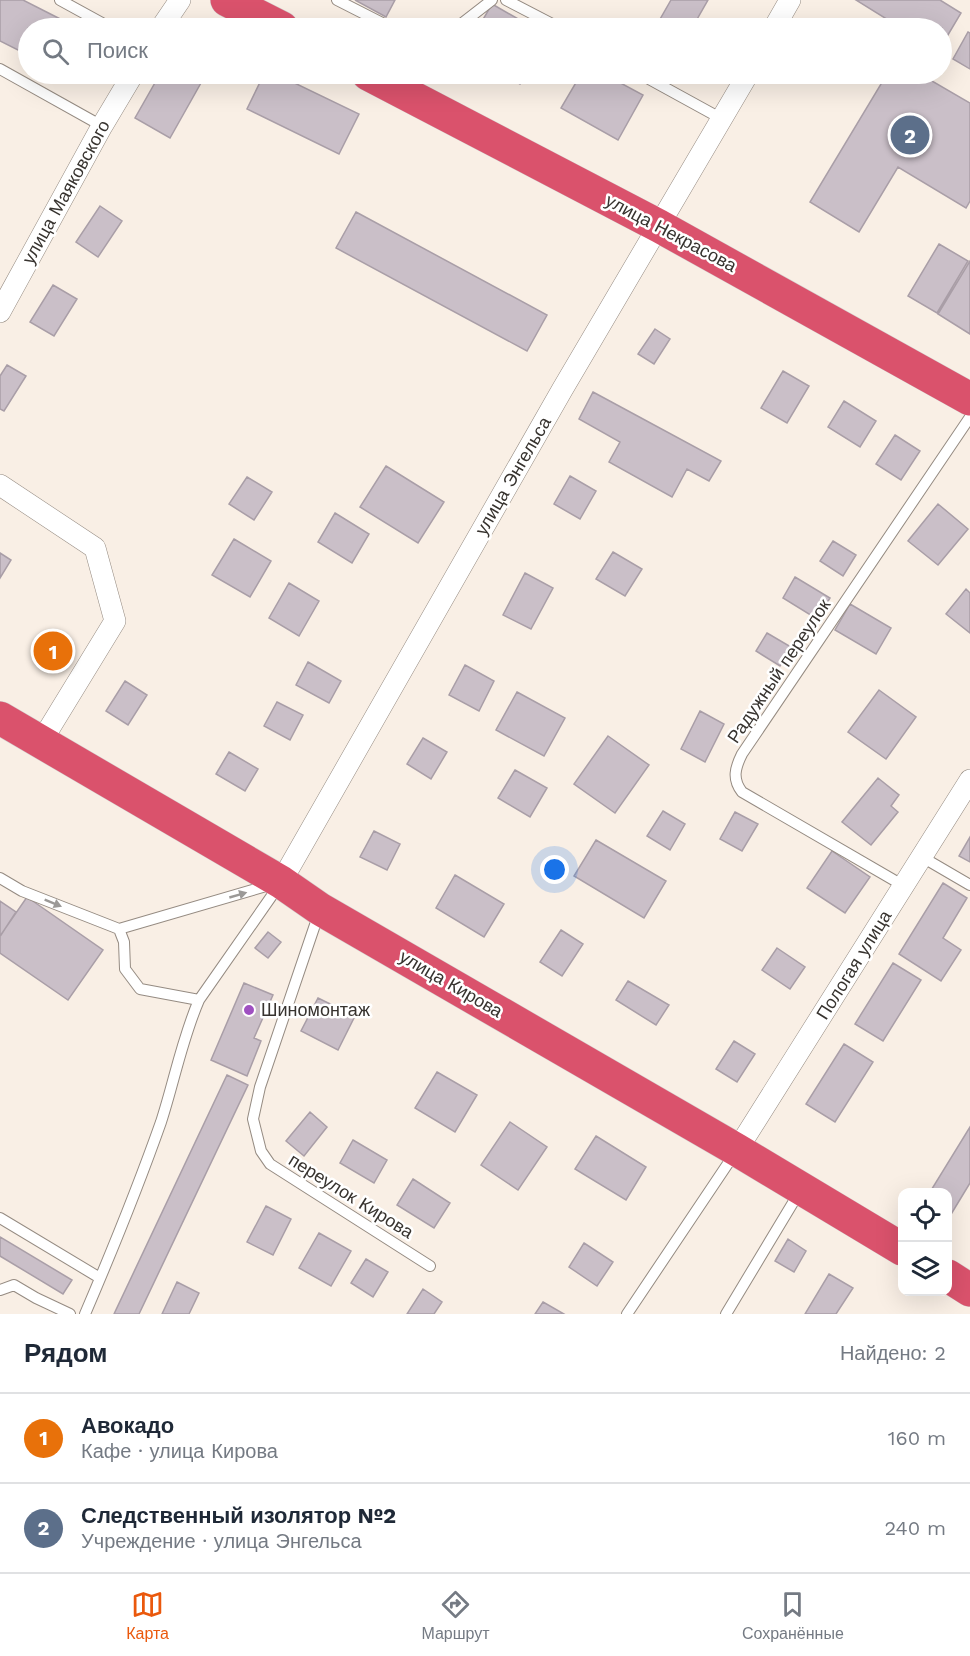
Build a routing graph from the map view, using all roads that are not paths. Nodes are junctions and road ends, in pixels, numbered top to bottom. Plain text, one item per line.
1 (60, 0) edge
2 (180, 0) edge
3 (227, 0) edge
4 (337, 0) edge
5 (492, 0) edge
6 (506, 0) edge
7 (790, 0) edge
8 (93, 18) edge
9 (168, 18) edge
10 (262, 18) edge
11 (372, 18) edge
12 (469, 18) edge
13 (541, 18) edge
14 (780, 18) edge
15 (0, 69) edge
16 (18, 79) edge
17 (27, 84) edge
18 (127, 84) edge
19 (387, 84) edge
20 (658, 84) edge
21 (742, 84) edge
22 (722, 119) junction
23 (102, 126) junction
24 (659, 226) junction
25 (0, 312) edge
26 (970, 399) edge
27 (970, 417) edge
28 (0, 485) edge
29 (0, 718) edge
30 (41, 742) junction
31 (970, 780) edge
32 (922, 857) junction
33 (0, 878) edge
34 (281, 882) junction
35 (970, 885) edge
36 (903, 886) junction
37 (321, 909) junction
38 (120, 929) junction
39 (199, 1000) junction
40 (737, 1150) junction
41 (802, 1189) junction
42 (0, 1218) edge
43 (898, 1246) edge
44 (430, 1266) dead end
45 (100, 1278) junction
46 (952, 1279) edge
47 (0, 1290) edge
48 (970, 1290) edge
49 (70, 1314) edge
50 (85, 1314) edge
51 (627, 1314) edge
52 (726, 1314) edge

1 - 8 lane
2 - 9 street
3 - 10 highway
4 - 11 lane
5 - 12 lane
6 - 13 lane
7 - 14 street
15 - 16 lane
17 - 23 lane
18 - 23 street, улица Маяковского
19 - 24 highway, улица Некрасова
20 - 22 lane
21 - 22 street, улица Энгельса
22 - 24 street, улица Энгельса
23 - 25 street, улица Маяковского
24 - 26 highway, улица Некрасова
24 - 34 street, улица Энгельса
27 - 36 lane, Радужный переулок
28 - 30 street
29 - 30 highway, улица Кирова
30 - 34 highway, улица Кирова
31 - 32 street, Пологая улица
32 - 35 lane
32 - 36 street, Пологая улица
33 -> 38 lane
34 - 37 highway, улица Кирова
38 -> 34 lane
34 - 39 lane
36 - 40 street, Пологая улица
37 - 40 highway, улица Кирова
37 - 44 lane, переулок Кирова
38 - 39 lane
39 - 45 lane
40 - 41 highway, улица Кирова
40 - 51 lane
41 - 43 highway, улица Кирова
41 - 52 lane
42 - 45 lane
45 - 50 lane
46 - 48 highway
47 - 49 lane

